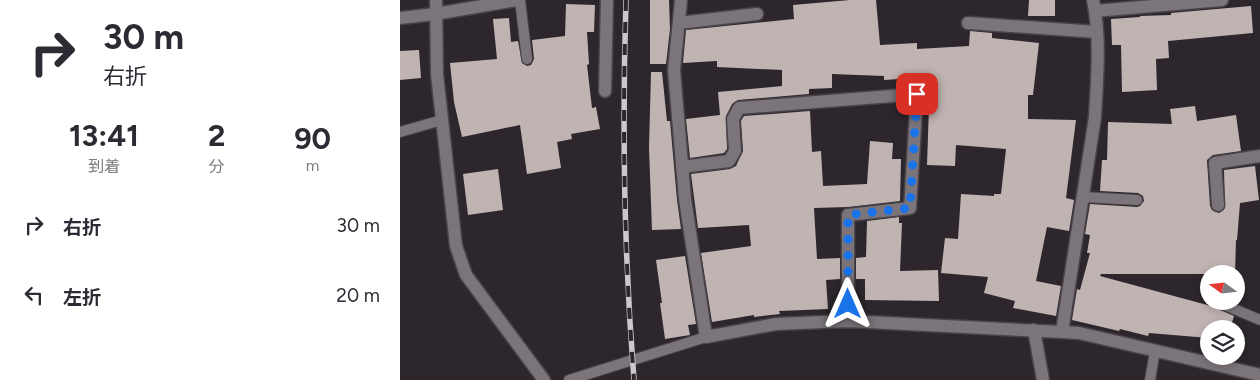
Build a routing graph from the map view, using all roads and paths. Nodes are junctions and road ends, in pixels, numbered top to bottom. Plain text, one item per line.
1 (436, 0) edge
2 (519, 0) edge
3 (607, 0) edge
4 (681, 0) edge
5 (1222, 0) edge
6 (1094, 6) edge
7 (435, 14) junction
8 (756, 14) dead end
9 (400, 18) edge
10 (679, 23) junction
11 (968, 23) dead end
12 (1097, 32) junction
13 (527, 59) dead end
14 (605, 90) dead end
15 (442, 120) junction
16 (400, 132) edge
17 (1260, 156) edge
18 (682, 167) junction
19 (1083, 197) junction
20 (1137, 200) dead end
21 (1218, 205) dead end
22 (1236, 310) edge
23 (1260, 320) edge
24 (848, 321) junction
25 (1034, 330) junction
26 (1062, 332) junction
27 (706, 337) junction
28 (1155, 351) junction
29 (1260, 375) edge
30 (544, 380) edge
31 (569, 380) edge
32 (1043, 380) edge
33 (1150, 380) edge

1 - 7 street
2 - 7 street
2 - 13 lane
3 - 14 street
4 - 10 street
5 - 6 street
6 - 12 street
7 - 9 street
7 - 15 street
8 - 10 street
10 - 18 street
11 - 12 street
12 - 19 street
15 - 16 lane
15 - 30 street
17 - 21 street
18 - 24 street
18 - 27 street
19 - 20 lane
19 - 26 street
22 - 23 lane
24 - 25 street
24 - 27 street
25 - 26 street
25 - 32 street
26 - 28 street
27 - 31 lane
28 - 29 street
28 - 33 lane

